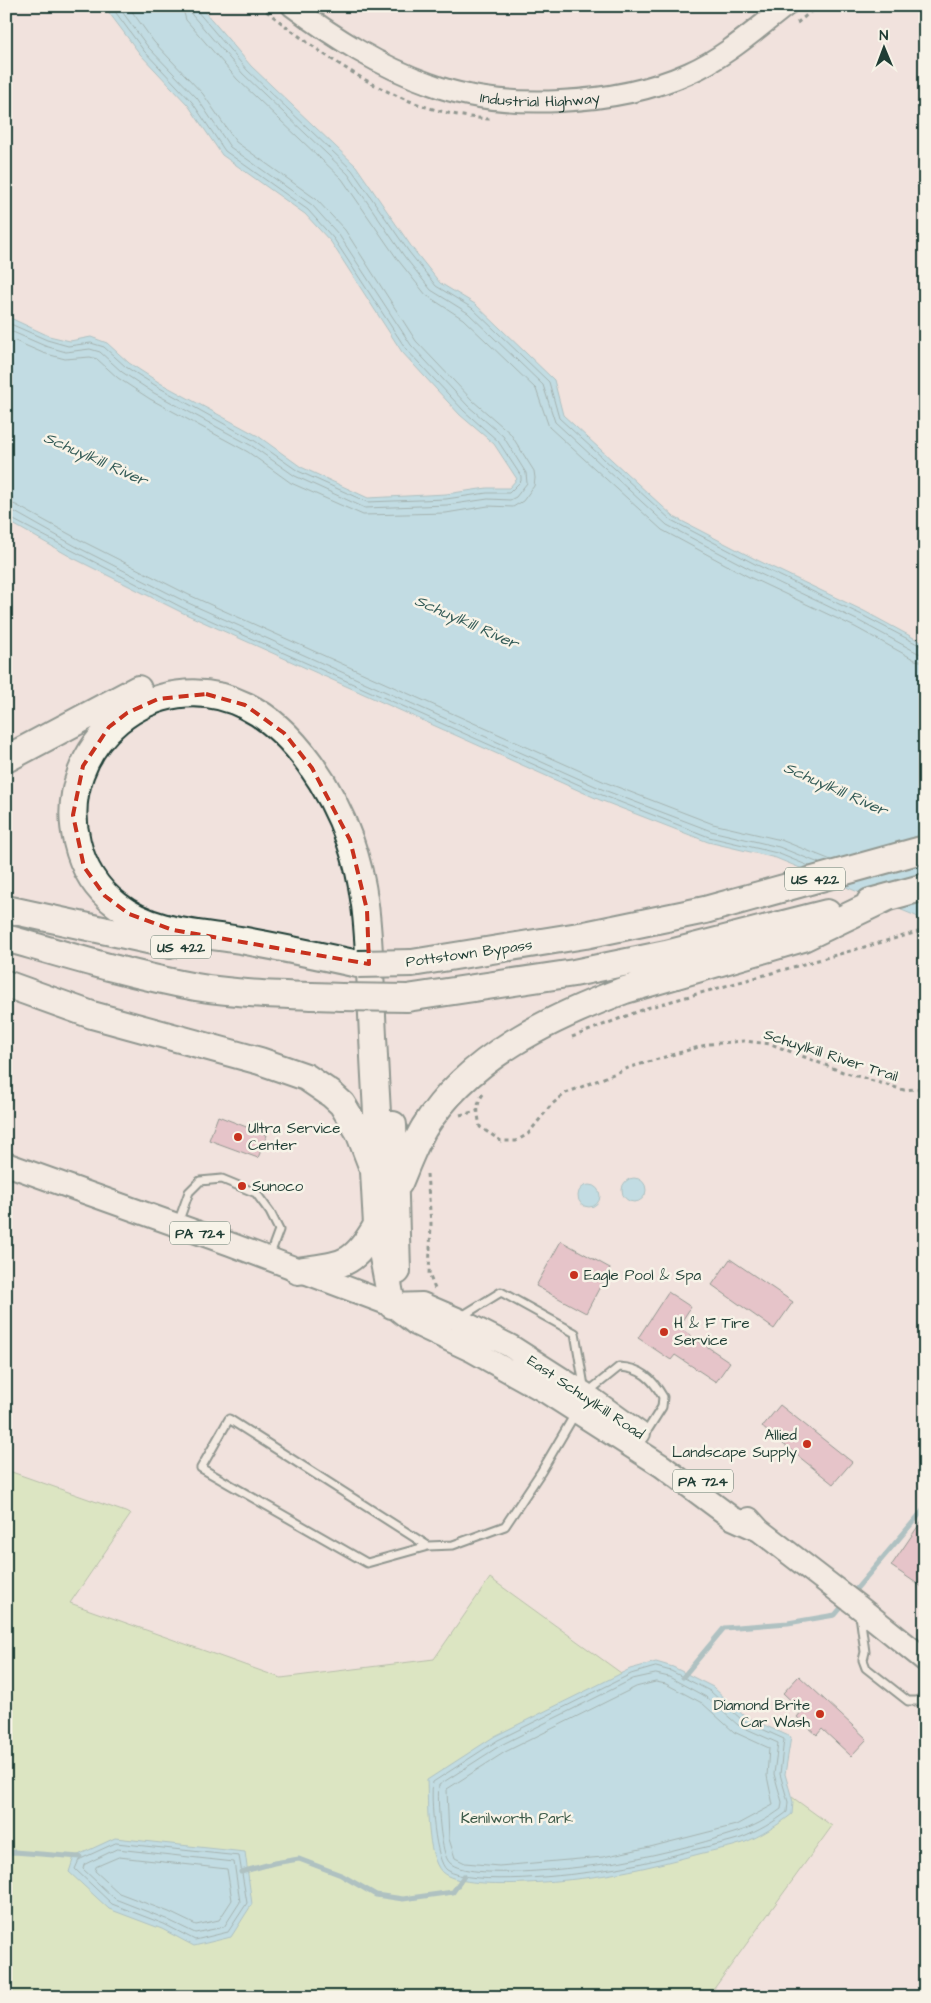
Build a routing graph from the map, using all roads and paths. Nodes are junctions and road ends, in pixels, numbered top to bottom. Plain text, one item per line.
1 (292, 6) edge
2 (786, 6) edge
3 (6, 759) edge
4 (925, 849) edge
5 (925, 887) edge
6 (886, 898) junction
7 (6, 909) edge
8 (925, 930) edge
9 (6, 938) edge
10 (358, 964) junction
11 (6, 984) edge
12 (570, 1038) dead end
13 (925, 1088) edge
14 (486, 1089) dead end
15 (477, 1111) junction
16 (454, 1122) dead end
17 (6, 1164) edge
18 (374, 1171) junction
19 (428, 1171) dead end
20 (396, 1189) junction
21 (178, 1225) junction
22 (377, 1225) junction
23 (268, 1259) junction
24 (298, 1271) junction
25 (392, 1305) junction
26 (449, 1315) junction
27 (581, 1402) junction
28 (640, 1443) junction
29 (428, 1546) junction
30 (859, 1607) junction
31 (925, 1660) edge
32 (925, 1696) edge

1 - 2 street, Industrial Highway
3 - 20 highway
4 - 10 highway, Pottstown Bypass / US 422, bridge
5 - 6 highway, US 422
6 - 9 highway, US 422, bridge
6 - 20 highway
7 - 10 highway, Pottstown Bypass / US 422
8 - 12 path
10 - 18 highway
11 - 18 highway
13 - 15 path, Schuylkill River Trail
14 - 15 path
15 - 16 path
17 - 21 main road, East Schuylkill Road / PA 724
18 - 22 highway
19 - 26 path
20 - 25 highway
21 - 23 main road, East Schuylkill Road / PA 724
21 - 23 lane
22 - 24 highway
22 - 25 highway
23 - 24 main road, East Schuylkill Road / PA 724
24 - 25 main road, East Schuylkill Road / PA 724
25 - 26 main road, East Schuylkill Road / PA 724
25 - 27 main road, East Schuylkill Road / PA 724
26 - 27 main road, East Schuylkill Road / PA 724
26 - 27 lane
27 - 28 main road, East Schuylkill Road / PA 724
27 - 28 lane
27 - 29 lane
28 - 30 main road, East Schuylkill Road / PA 724
29 - 29 lane
30 - 31 main road, East Schuylkill Road / PA 724
30 - 32 lane

